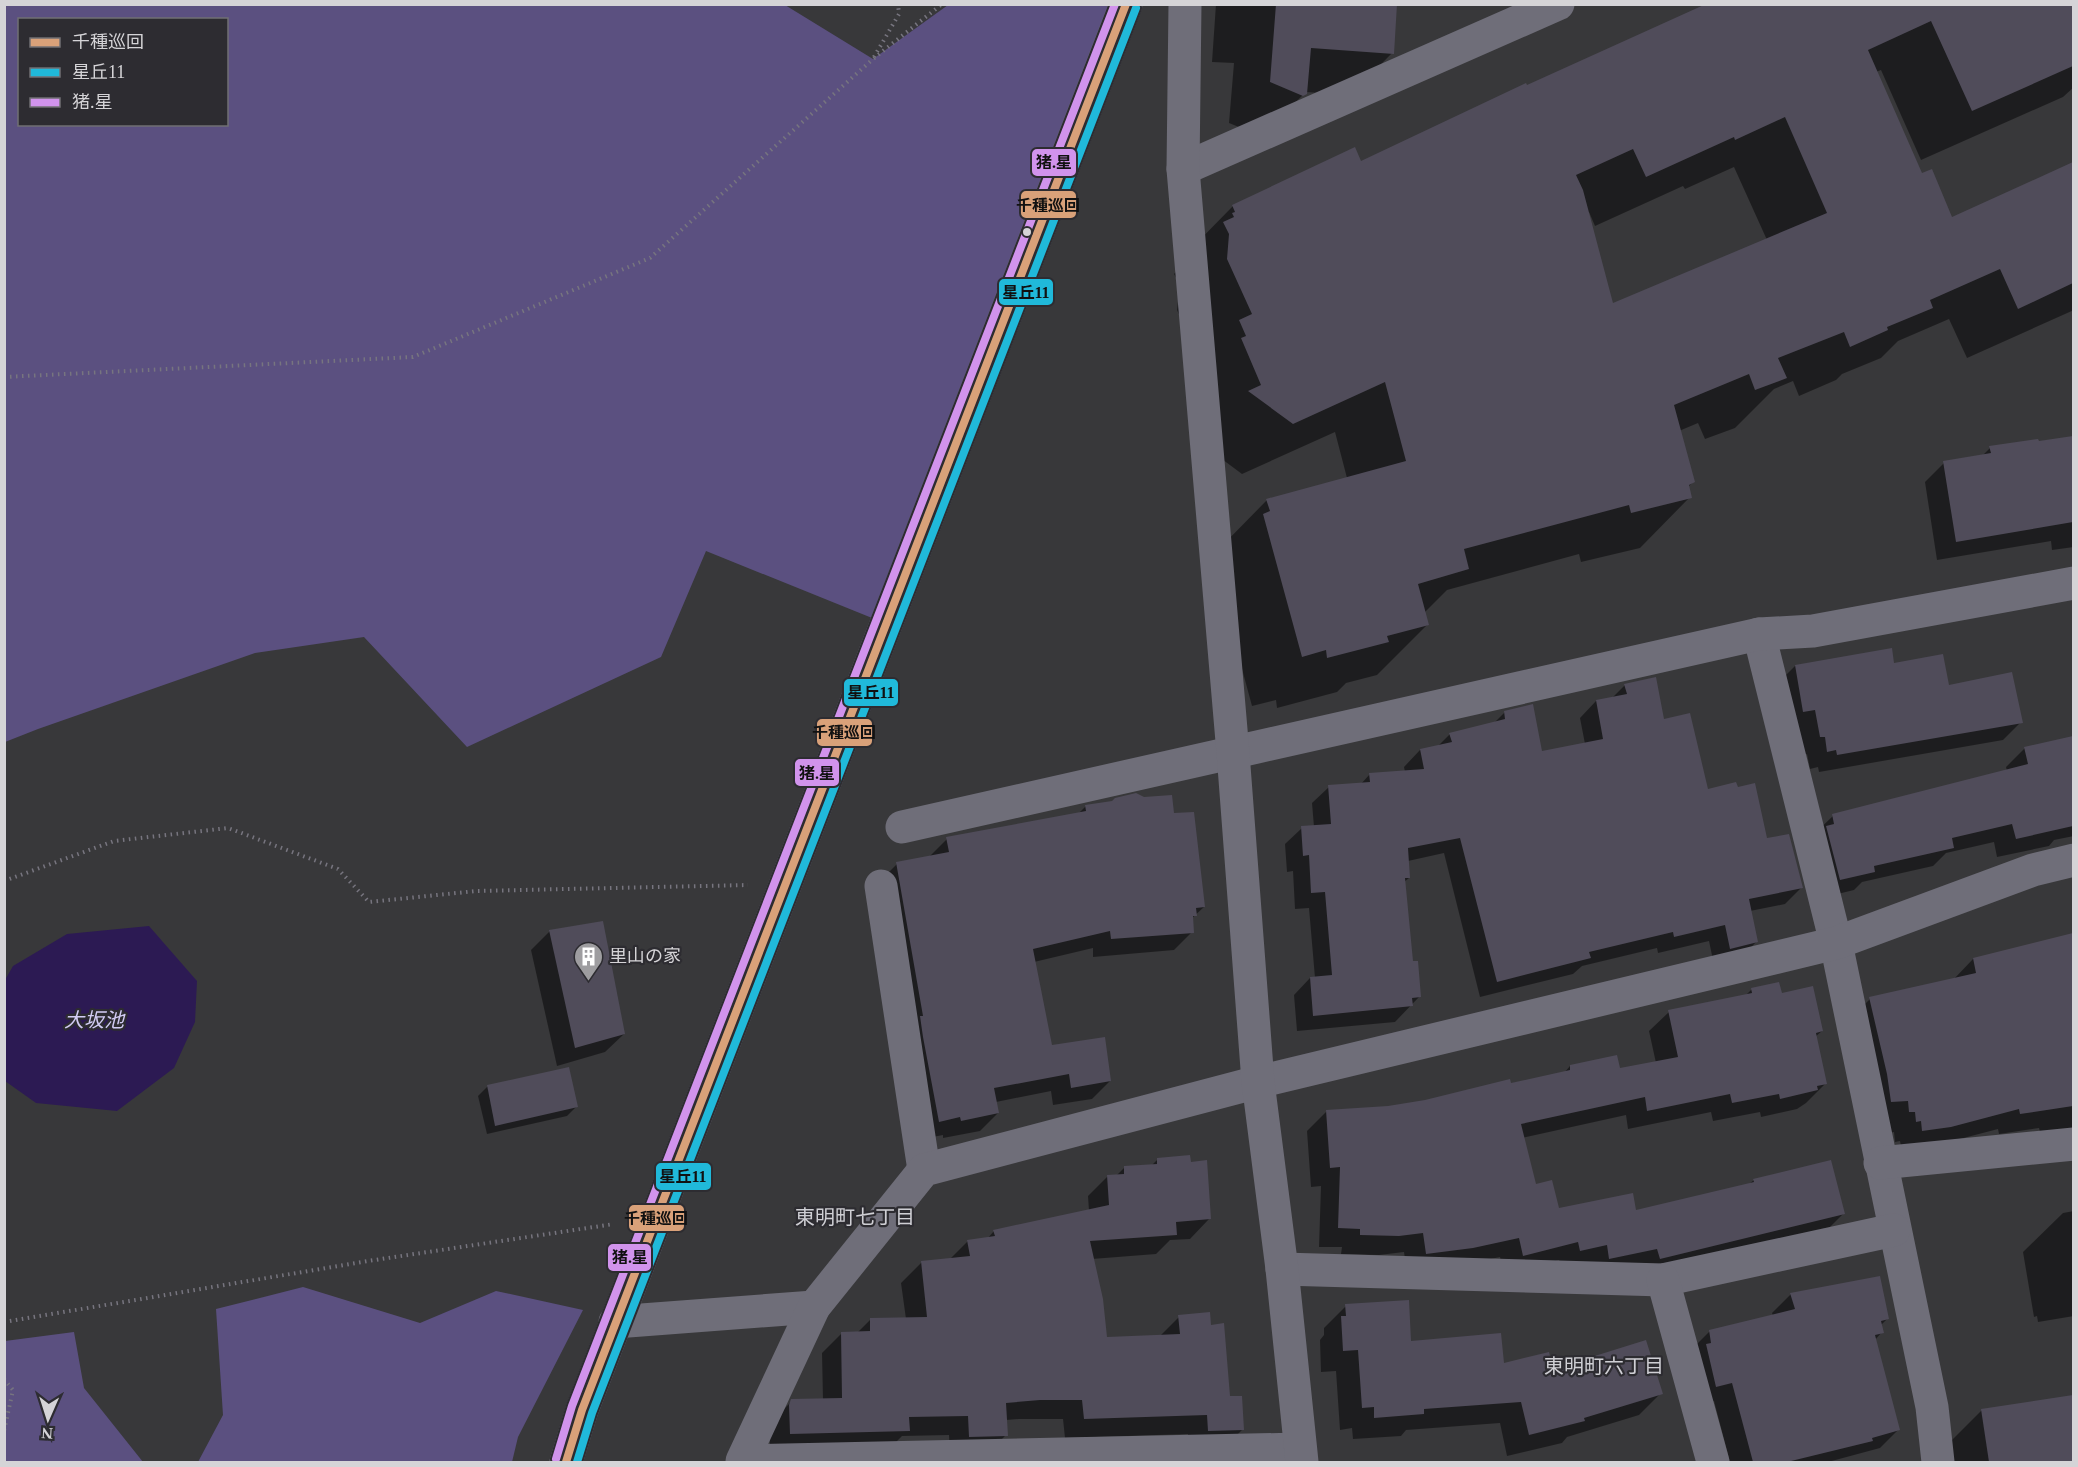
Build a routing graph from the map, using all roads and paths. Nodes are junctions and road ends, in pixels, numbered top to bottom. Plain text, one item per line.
1 (898, 4) edge
2 (942, 4) edge
3 (1126, 4) edge
4 (1185, 4) edge
5 (1558, 4) edge
6 (873, 59) junction
7 (1183, 169) junction
8 (4, 377) edge
9 (2073, 583) edge
10 (1759, 634) junction
11 (1233, 753) junction
12 (902, 827) dead end
13 (2073, 860) edge
14 (4, 881) edge
15 (785, 884) junction
16 (881, 886) dead end
17 (1836, 943) junction
18 (1258, 1082) junction
19 (2073, 1144) edge
20 (1880, 1163) junction
21 (924, 1170) junction
22 (656, 1218) junction
23 (1894, 1230) junction
24 (1282, 1269) junction
25 (1663, 1280) junction
26 (814, 1307) junction
27 (4, 1322) edge
28 (615, 1322) junction
29 (4, 1379) edge
30 (4, 1431) edge
31 (1301, 1456) edge
32 (566, 1462) edge
33 (1713, 1462) edge
34 (1938, 1462) edge

1 - 6 path
2 - 6 path
3 - 15 street
4 - 7 street
5 - 7 street
6 - 8 path
7 - 11 street
9 - 10 street
10 - 11 street
10 - 17 street
11 - 12 street
11 - 18 street
13 - 17 street
14 - 15 path
15 - 22 street
16 - 21 street
17 - 18 street
17 - 20 street
18 - 21 street
18 - 24 street
19 - 20 street
20 - 23 street
21 - 26 street
22 - 27 path
22 - 28 street
23 - 25 street
23 - 34 street
24 - 25 street
24 - 31 street
25 - 33 street
26 - 28 street
26 - 31 street
28 - 32 street
29 - 30 path

